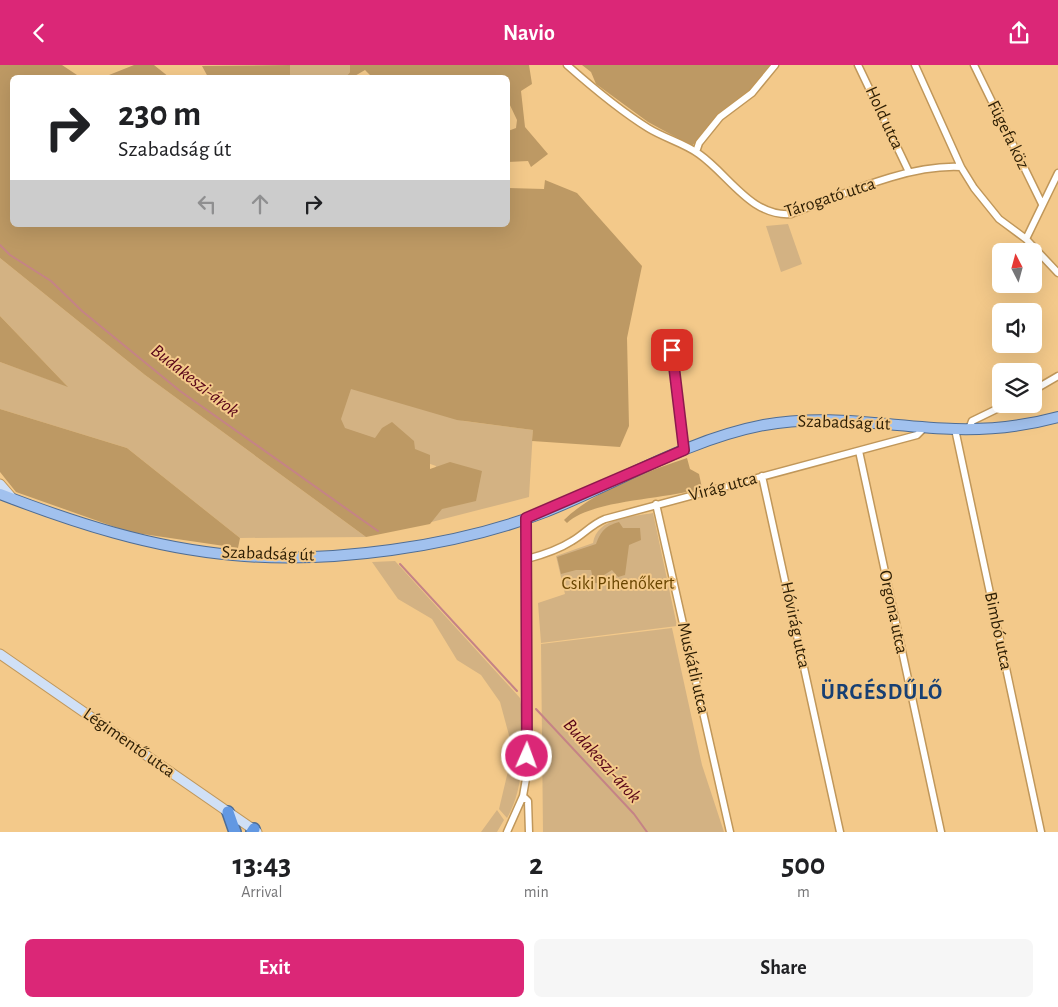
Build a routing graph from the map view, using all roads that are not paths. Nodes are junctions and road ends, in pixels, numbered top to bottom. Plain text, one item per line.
1 (567, 65) edge
2 (775, 65) edge
3 (858, 65) edge
4 (915, 65) edge
5 (974, 65) edge
6 (696, 152) junction
7 (961, 167) junction
8 (908, 172) junction
9 (1058, 173) edge
10 (1042, 204) junction
11 (1026, 239) junction
12 (1058, 273) edge
13 (672, 350) dead end
14 (1058, 375) edge
15 (1042, 385) edge
16 (992, 412) edge
17 (1058, 417) edge
18 (925, 427) junction
19 (955, 429) junction
20 (969, 429) junction
21 (684, 450) junction
22 (859, 451) junction
23 (762, 476) junction
24 (0, 484) edge
25 (0, 494) edge
26 (13, 499) junction
27 (656, 504) junction
28 (526, 518) junction
29 (527, 559) junction
30 (0, 654) edge
31 (523, 796) junction
32 (228, 812) joint
33 (239, 829) edge
34 (254, 831) edge
35 (507, 832) edge
36 (529, 832) edge
37 (730, 832) edge
38 (840, 832) edge
39 (941, 832) edge
40 (1041, 832) edge

1 - 6 street, Tárogató utca
2 - 6 street
3 - 8 street, Hold utca
4 - 7 street
5 - 10 street, Fügefa köz
6 - 8 street, Tárogató utca
7 - 8 street, Tárogató utca
7 - 11 street
9 - 10 street
10 - 11 street
11 - 12 street
13 - 21 street
14 - 15 street
16 - 20 street
17 - 20 main road, Szabadság út
18 - 19 main road, Szabadság út
18 - 21 main road, Szabadság út
18 - 22 street, Virág utca
19 - 20 main road, Szabadság út
19 - 40 street, Bimbó utca
21 - 28 main road, Szabadság út
22 - 23 street, Virág utca
22 - 39 street, Orgona utca
23 - 27 street, Virág utca
23 - 38 street, Hóvirág utca
24 - 26 main road
25 - 26 main road, Szabadság út
26 - 28 main road, Szabadság út
27 - 29 street, Virág utca
27 - 37 street, Muskátli utca
28 - 29 street
29 - 31 street
30 - 32 main road, Légimentő utca
31 - 35 street
31 - 36 street
32 - 33 highway
33 - 34 main road

